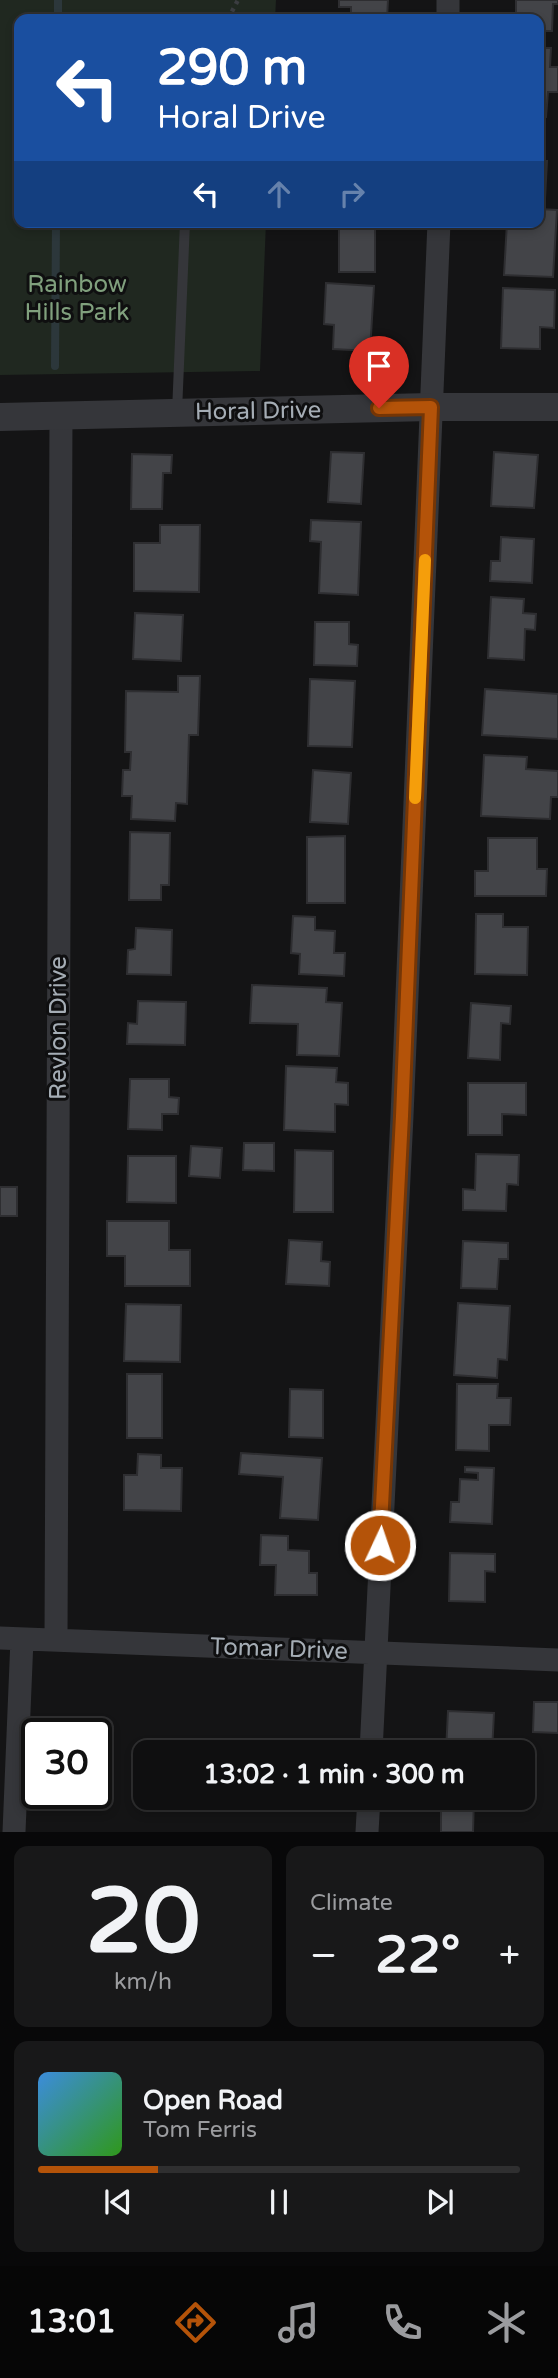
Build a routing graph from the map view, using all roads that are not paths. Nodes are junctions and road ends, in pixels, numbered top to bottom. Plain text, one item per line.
1 (185, 228) edge
2 (439, 228) edge
3 (431, 407) junction
4 (558, 407) edge
5 (177, 413) junction
6 (61, 416) junction
7 (0, 417) edge
8 (11, 1638) edge
9 (56, 1640) junction
10 (375, 1652) junction
11 (558, 1660) edge
12 (371, 1740) edge
13 (368, 1810) edge
14 (14, 1832) edge
15 (367, 1832) edge

1 - 5 lane
2 - 3 street
3 - 4 street, Horal Drive
3 - 5 street, Horal Drive
3 - 10 street
5 - 6 street, Horal Drive
6 - 7 street, Horal Drive
6 - 9 street, Revlon Drive
8 - 9 street, Tomar Drive
8 - 14 street
9 - 10 street, Tomar Drive
10 - 11 street, Tomar Drive
10 - 12 street
13 - 15 street

